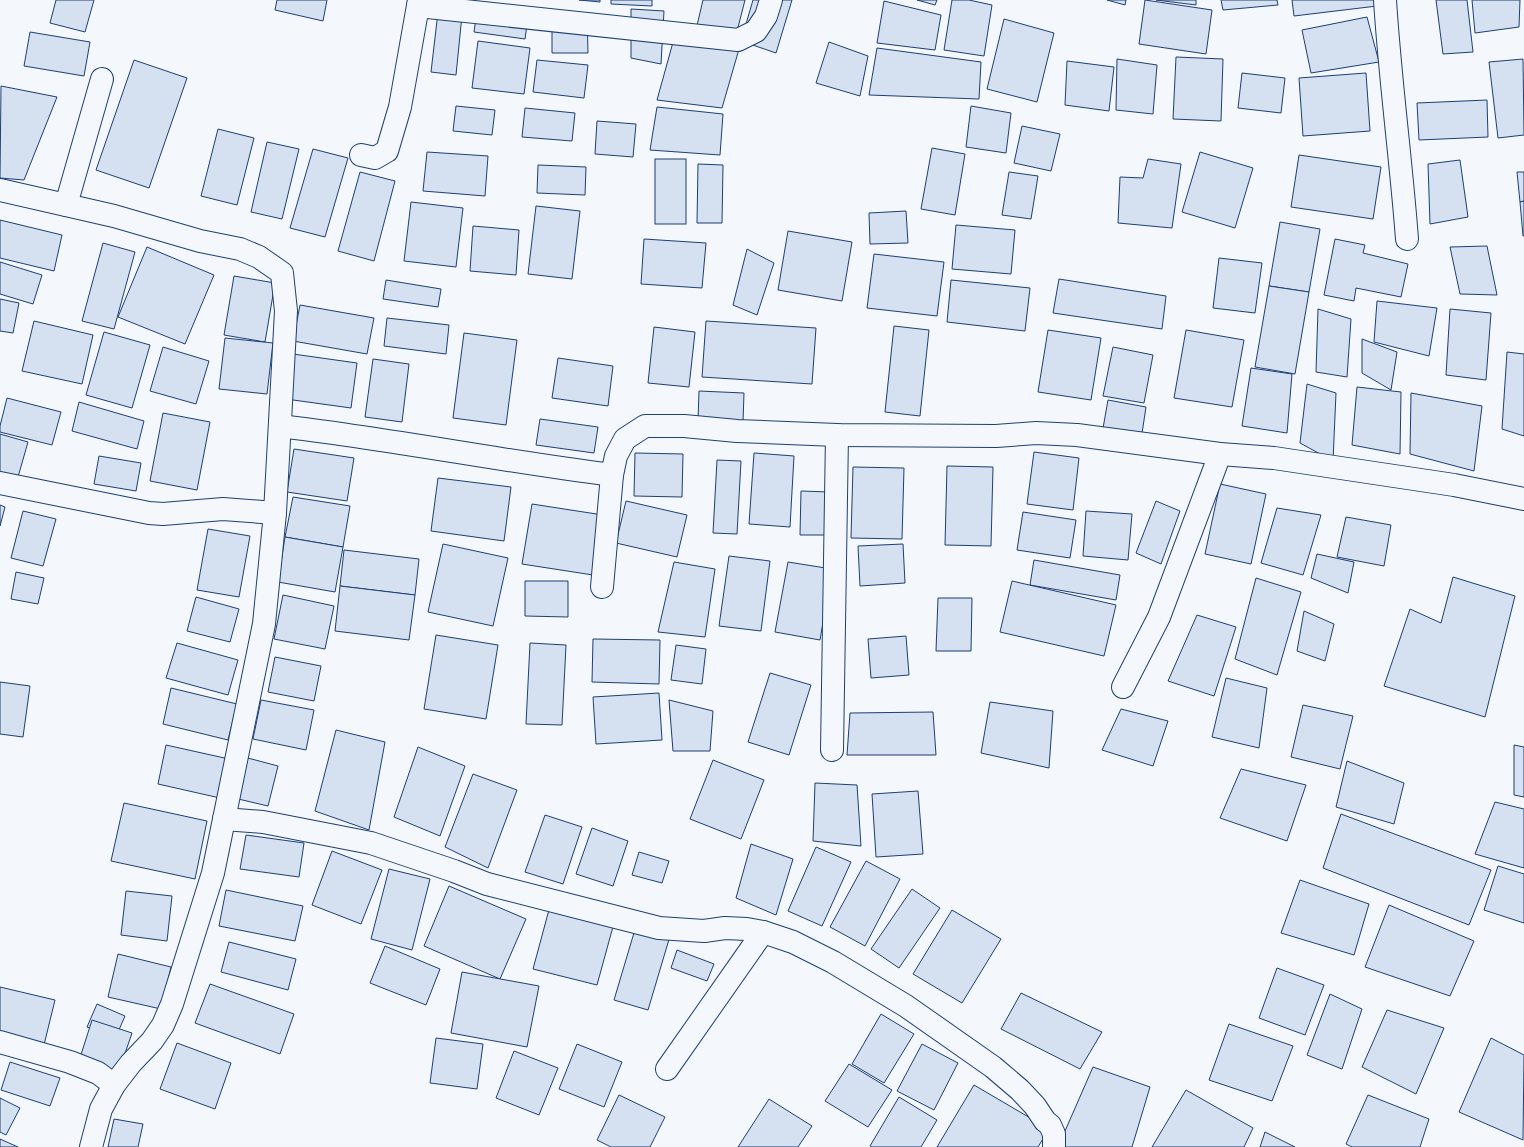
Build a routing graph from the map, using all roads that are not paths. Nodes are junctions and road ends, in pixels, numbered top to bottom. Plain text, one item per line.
1 (771, 0) edge
2 (1385, 0) edge
3 (419, 3) edge
4 (102, 79) dead end
5 (361, 155) dead end
6 (0, 190) edge
7 (66, 206) junction
8 (1407, 239) dead end
9 (280, 426) junction
10 (837, 435) junction
11 (1220, 454) junction
12 (612, 475) junction
13 (0, 483) edge
14 (1524, 499) edge
15 (275, 513) junction
16 (602, 587) dead end
17 (1123, 687) dead end
18 (832, 750) dead end
19 (224, 819) junction
20 (763, 932) junction
21 (0, 1042) edge
22 (667, 1069) dead end
23 (114, 1085) junction
24 (91, 1147) edge
25 (1054, 1147) edge

1 - 3 street
2 - 8 street
3 - 5 street
4 - 7 street
6 - 7 street
7 - 9 street
9 - 12 street
9 - 15 street
10 - 11 street
10 - 12 street
10 - 18 street
11 - 14 street
11 - 17 street
12 - 16 street
13 - 15 street
15 - 19 street
19 - 20 street
19 - 23 street
20 - 22 street
20 - 25 street
21 - 23 street
23 - 24 street

